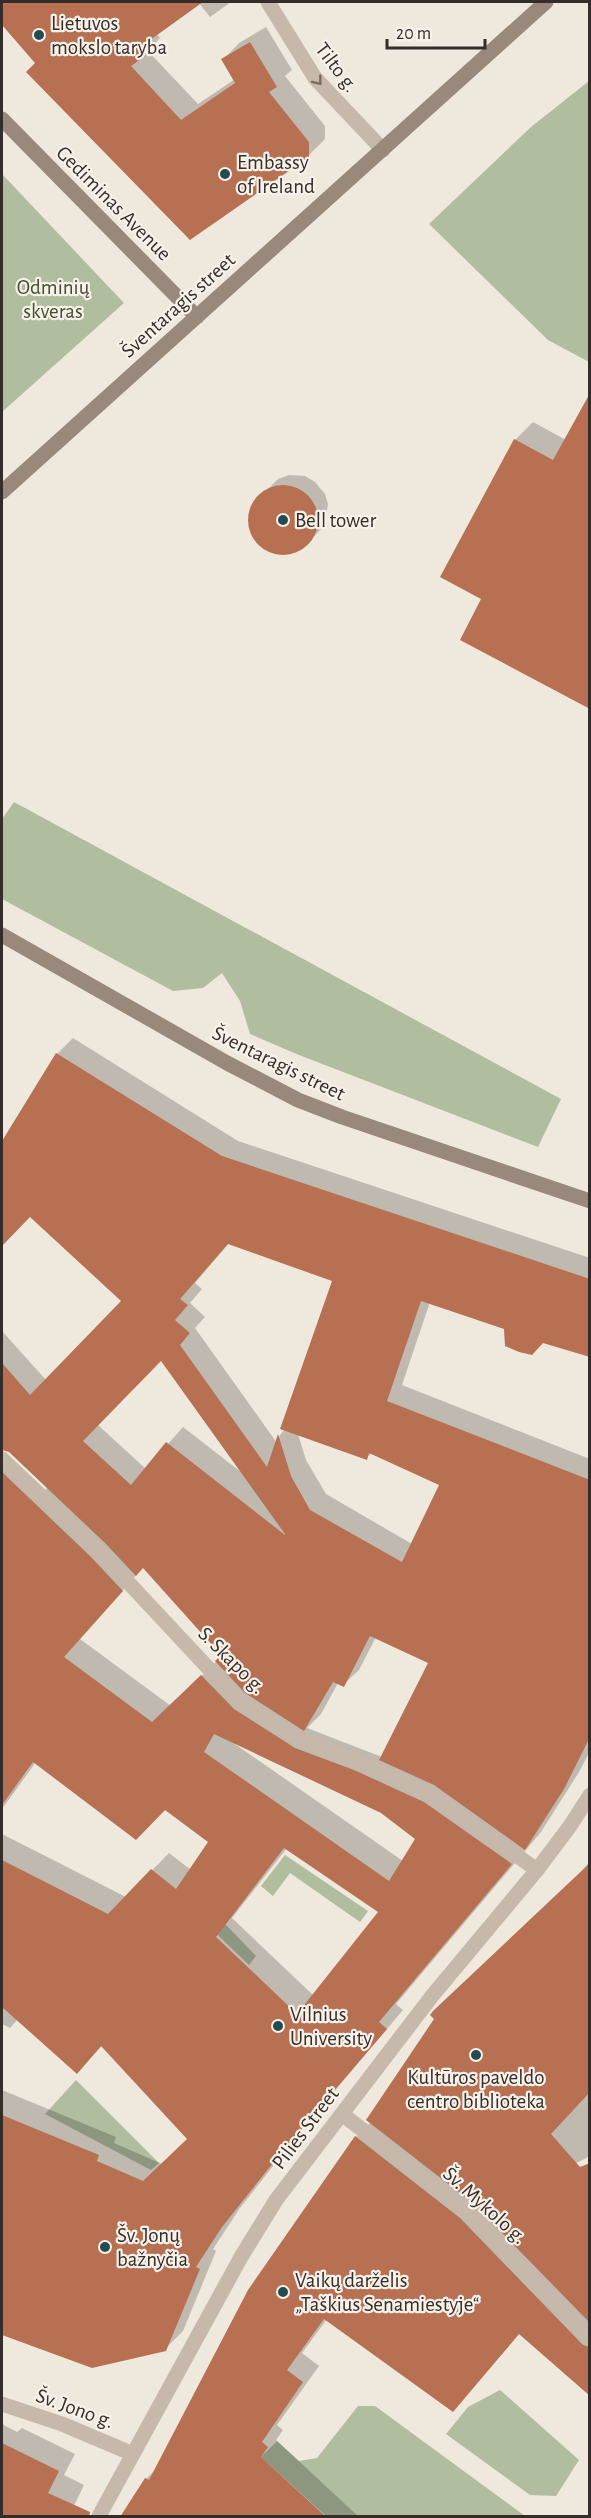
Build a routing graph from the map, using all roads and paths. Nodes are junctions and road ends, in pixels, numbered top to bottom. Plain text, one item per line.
1 (268, 2) edge
2 (546, 2) edge
3 (2, 119) edge
4 (383, 150) junction
5 (197, 316) junction
6 (2, 492) edge
7 (2, 935) edge
8 (590, 1201) edge
9 (2, 1459) edge
10 (590, 1795) edge
11 (537, 1870) junction
12 (342, 2114) junction
13 (590, 2338) edge
14 (2, 2404) edge
15 (133, 2454) junction
16 (99, 2517) edge

1 -> 4 street, Tilto g.
2 - 4 main road, Šventaragis street
3 - 5 main road, Gediminas Avenue
4 - 5 main road, Šventaragis street
5 - 6 main road, Šventaragis street
7 - 8 main road, Šventaragis street
9 - 11 street, S. Skapo g.
10 - 11 street, Pilies Street
11 - 12 street, Pilies Street
12 - 13 street, Šv. Mykolo g.
12 - 15 street, Pilies Street
14 - 15 street, Šv. Jono g.
15 - 16 street, Pilies Street

